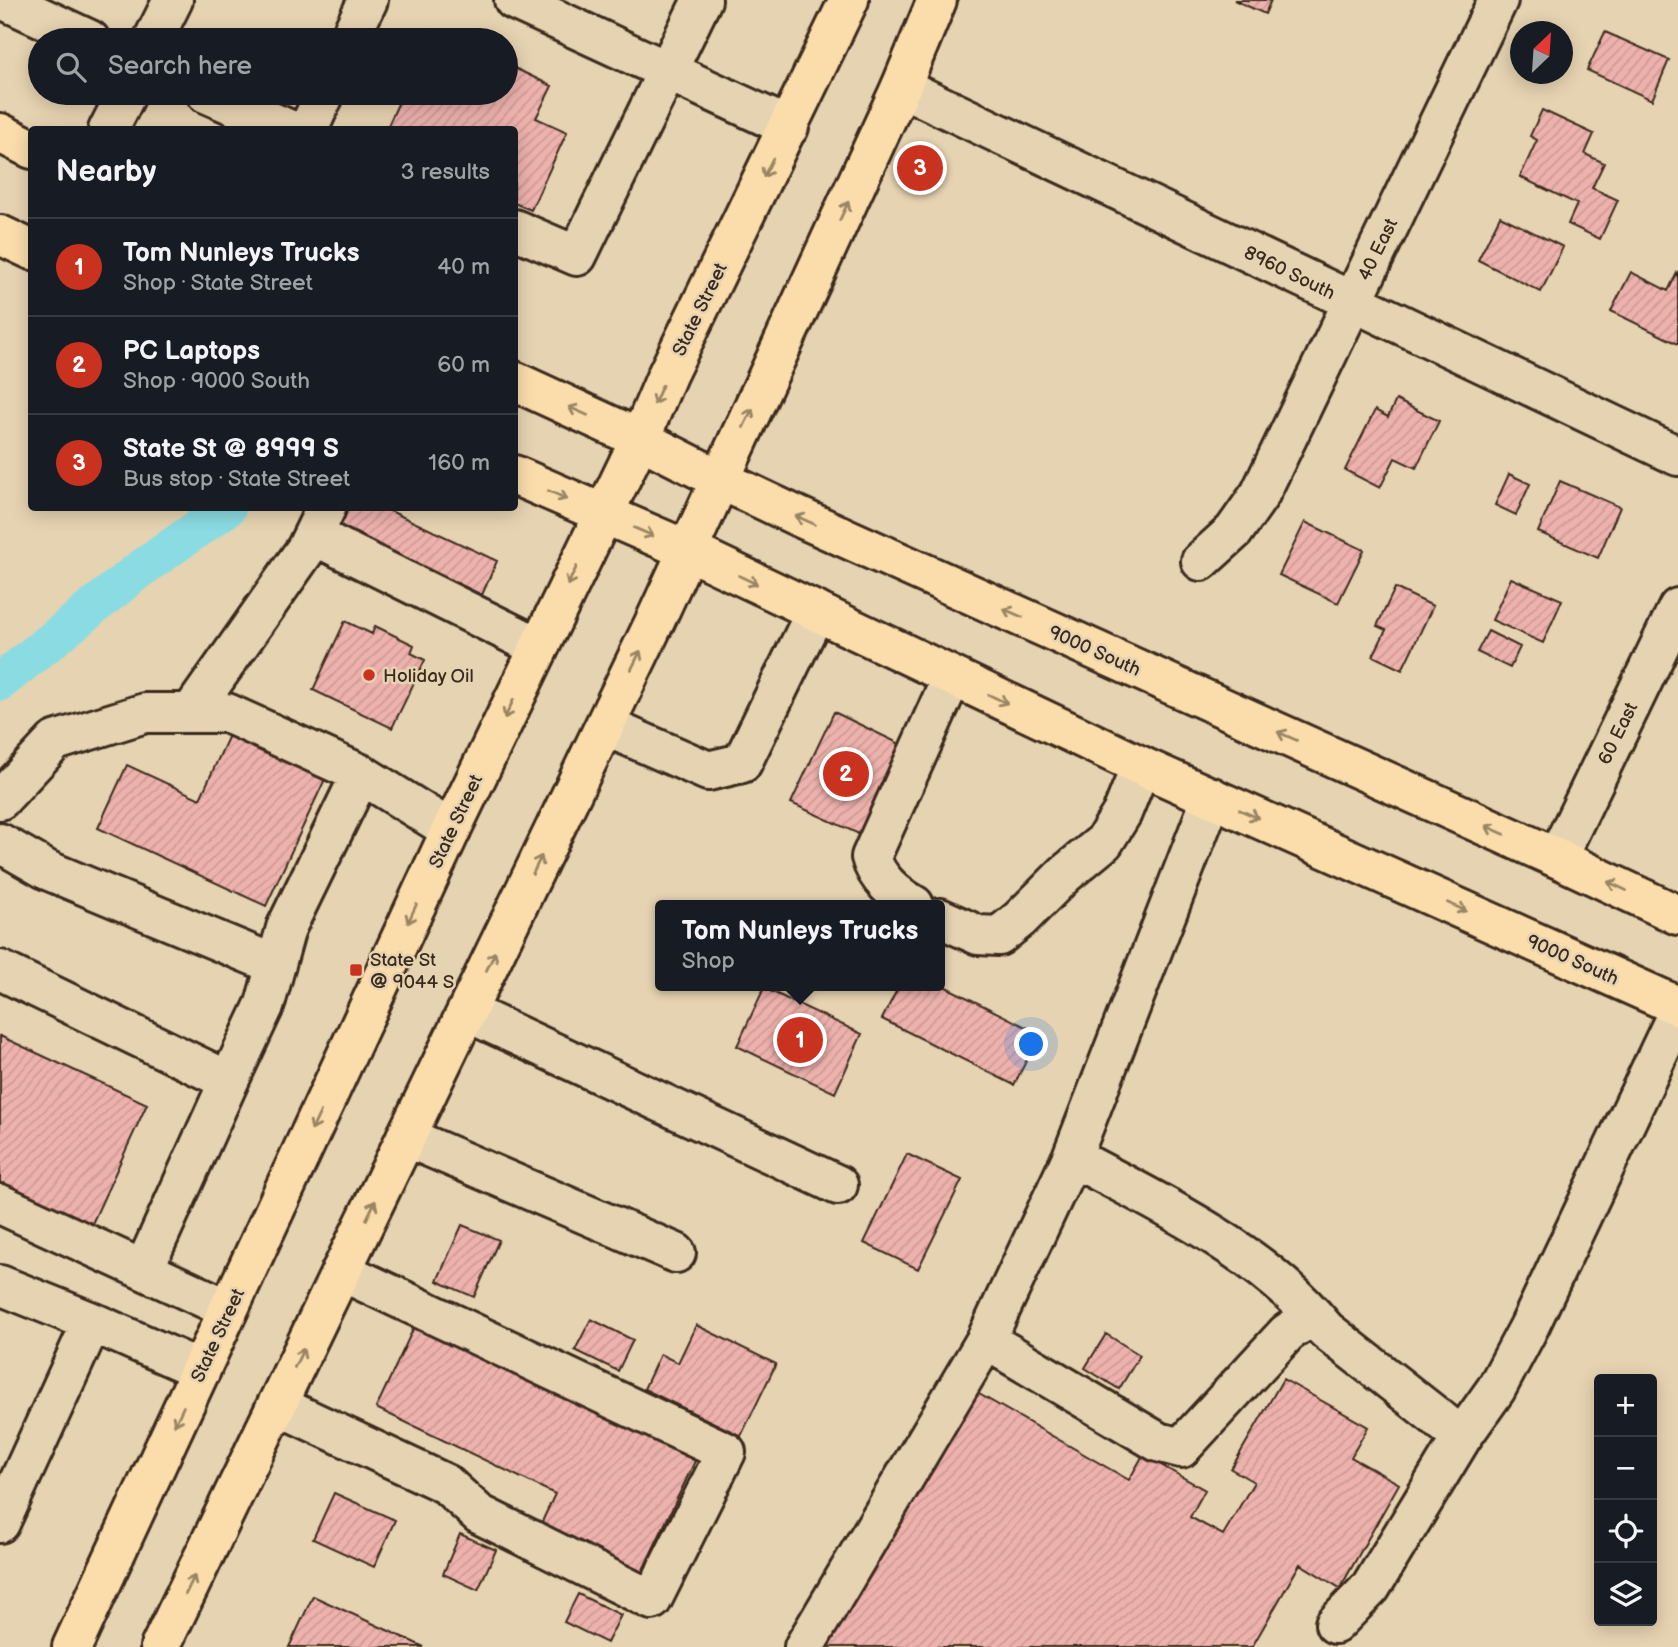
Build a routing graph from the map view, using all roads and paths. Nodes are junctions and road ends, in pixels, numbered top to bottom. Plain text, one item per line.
1 (4, 0) edge
2 (173, 0) edge
3 (368, 0) edge
4 (514, 0) edge
5 (702, 0) edge
6 (849, 0) edge
7 (937, 0) edge
8 (1498, 0) edge
9 (74, 22) edge
10 (159, 28) edge
11 (355, 28) edge
12 (668, 70) junction
13 (901, 88) junction
14 (121, 105) edge
15 (233, 105) edge
16 (319, 105) edge
17 (110, 126) edge
18 (281, 126) edge
19 (310, 126) edge
20 (789, 127) junction
21 (0, 134) edge
22 (28, 147) edge
23 (518, 231) edge
24 (0, 235) edge
25 (28, 248) edge
26 (1352, 302) junction
27 (518, 383) edge
28 (640, 439) junction
29 (1678, 456) edge
30 (518, 477) edge
31 (719, 480) junction
32 (602, 514) junction
33 (320, 521) edge
34 (687, 550) junction
35 (1201, 561) dead end
36 (1678, 608) edge
37 (816, 611) junction
38 (538, 647) junction
39 (952, 677) junction
40 (191, 713) junction
41 (605, 726) junction
42 (1141, 766) junction
43 (361, 774) junction
44 (1212, 797) junction
45 (0, 800) edge
46 (451, 830) junction
47 (0, 843) edge
48 (1557, 858) junction
49 (908, 900) edge
50 (1678, 915) edge
51 (945, 920) edge
52 (276, 965) junction
53 (0, 970) edge
54 (1678, 1006) edge
55 (467, 1012) junction
56 (1678, 1012) edge
57 (229, 1081) junction
58 (406, 1137) junction
59 (1072, 1157) junction
60 (838, 1185) dead end
61 (0, 1204) edge
62 (676, 1252) dead end
63 (144, 1269) junction
64 (341, 1271) junction
65 (0, 1285) edge
66 (228, 1309) junction
67 (1313, 1315) junction
68 (92, 1322) junction
69 (986, 1340) junction
70 (201, 1370) junction
71 (277, 1405) junction
72 (1462, 1437) junction
73 (0, 1523) edge
74 (1335, 1624) dead end
75 (72, 1647) edge
76 (160, 1647) edge
77 (804, 1647) edge

1 - 9 street
2 - 10 street
3 - 11 street
4 - 12 street
5 - 12 street
6 - 20 main road, State Street
7 - 13 main road
8 - 26 street, 40 East
12 - 20 street
12 - 23 street
13 - 26 street, 8960 South
31 -> 13 main road
14 - 17 street
15 - 18 street
16 - 19 street
20 -> 28 main road, State Street
21 - 22 main road
24 - 25 main road
26 - 29 street, 8960 South
26 - 35 street, 40 East
28 -> 27 main road, 9000 South
28 - 31 main road, 9000 South
28 - 32 main road, State Street
30 -> 32 main road, 9000 South
31 - 34 main road
48 -> 31 main road, 9000 South
32 -> 34 main road, 9000 South
32 -> 38 main road, State Street
33 - 38 street
33 - 40 street
34 -> 37 main road, 9000 South
41 -> 34 main road
36 - 48 street, 60 East
37 - 39 main road, 9000 South
37 - 41 street
38 -> 46 main road, State Street
39 -> 42 main road, 9000 South
39 - 49 street
40 - 43 street
40 - 45 street
55 -> 41 main road
42 - 44 main road, 9000 South
42 - 51 street
43 - 46 street
43 - 52 street
44 -> 54 main road, 9000 South
44 - 59 street
46 -> 66 main road, State Street
47 - 52 street
50 -> 48 main road, 9000 South
52 - 57 street
53 - 57 street
55 - 58 main road
55 - 60 street
56 - 72 street
57 - 63 street
58 - 62 street
64 -> 58 main road
59 - 67 street
59 - 69 street
61 - 63 street
63 - 66 street
71 -> 64 main road
64 - 71 street
65 - 68 street
66 - 70 main road, State Street
67 - 69 street
67 - 72 street
68 - 70 street
68 - 73 street
69 - 77 street
70 -> 75 main road, State Street
76 -> 71 main road
72 - 74 street

